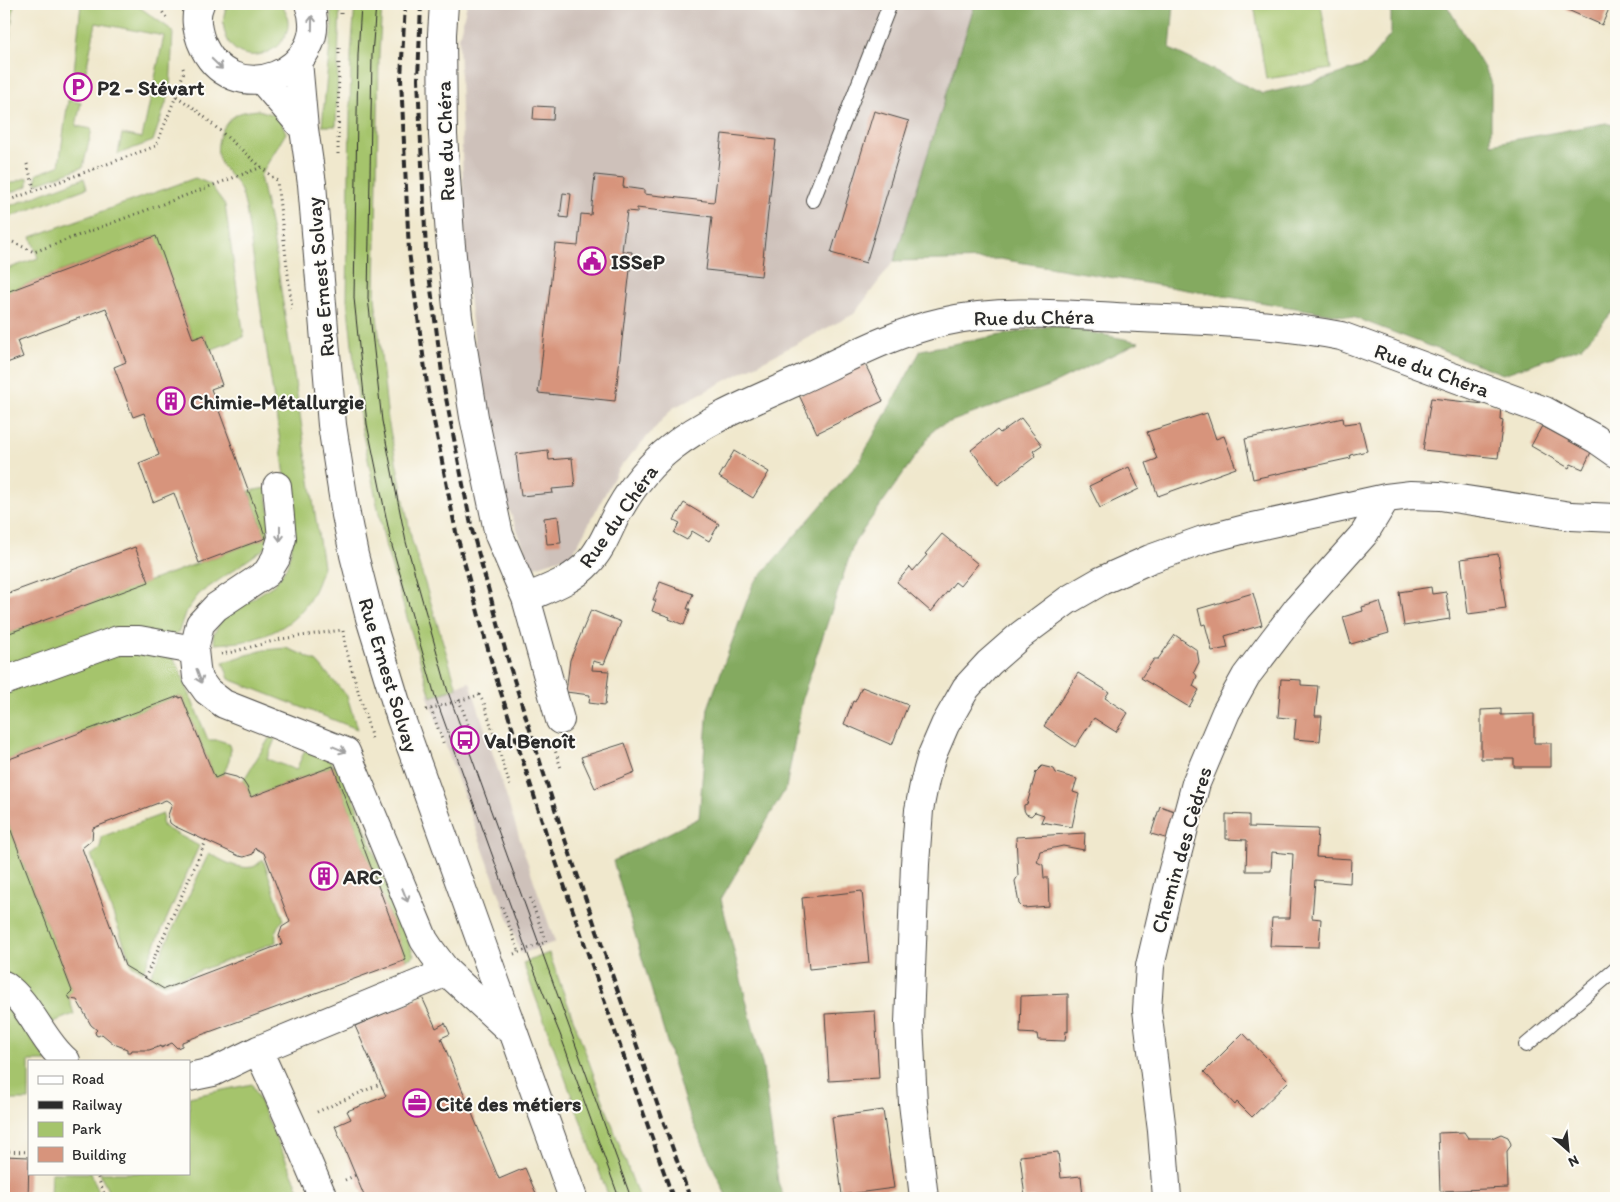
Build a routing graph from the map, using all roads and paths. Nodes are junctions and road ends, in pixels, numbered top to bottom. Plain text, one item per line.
1 (157, 4) edge
2 (310, 4) edge
3 (444, 4) edge
4 (890, 4) edge
5 (187, 14) edge
6 (298, 61) junction
7 (182, 62) dead end
8 (262, 80) junction
9 (176, 96) junction
10 (304, 128) junction
11 (26, 164) dead end
12 (35, 191) junction
13 (813, 200) dead end
14 (4, 202) edge
15 (4, 238) edge
16 (1616, 453) edge
17 (276, 486) dead end
18 (1386, 498) junction
19 (1616, 518) edge
20 (526, 598) junction
21 (342, 630) dead end
22 (194, 650) junction
23 (4, 681) edge
24 (431, 709) dead end
25 (560, 720) dead end
26 (472, 735) dead end
27 (444, 745) dead end
28 (510, 786) dead end
29 (206, 841) dead end
30 (530, 896) dead end
31 (502, 907) dead end
32 (546, 942) dead end
33 (518, 952) dead end
34 (1616, 969) edge
35 (447, 972) junction
36 (145, 978) dead end
37 (4, 985) edge
38 (513, 1033) junction
39 (1526, 1045) dead end
40 (258, 1050) junction
41 (65, 1060) edge
42 (190, 1077) edge
43 (380, 1084) dead end
44 (291, 1123) junction
45 (4, 1151) edge
46 (28, 1152) edge
47 (96, 1174) edge
48 (106, 1198) edge
49 (322, 1198) edge
50 (573, 1198) edge
51 (924, 1198) edge
52 (1167, 1198) edge

1 - 5 path
6 -> 2 street
3 - 20 street, Rue du Chéra
4 - 13 lane
5 -> 8 street
6 - 8 street
6 - 10 street, Rue Ernest Solvay
7 - 9 path
8 - 10 street
9 - 12 path
9 - 15 path
10 - 38 street, Rue Ernest Solvay
11 - 12 path
12 - 14 path
16 - 20 street, Rue du Chéra
17 -> 22 street
18 - 19 street
18 - 51 street
18 - 52 street, Chemin des Cèdres
20 - 25 street, Rue du Chéra
21 - 22 path
22 - 23 street
22 -> 35 street
24 - 27 path
26 - 28 path
29 - 36 path
30 - 32 path
31 - 33 path
34 - 39 lane
35 - 38 street
35 - 40 street
37 - 41 street
38 - 50 street, Rue Ernest Solvay
40 - 42 street
40 - 44 street
43 - 44 path
44 - 49 street
45 - 46 path
47 - 48 path

